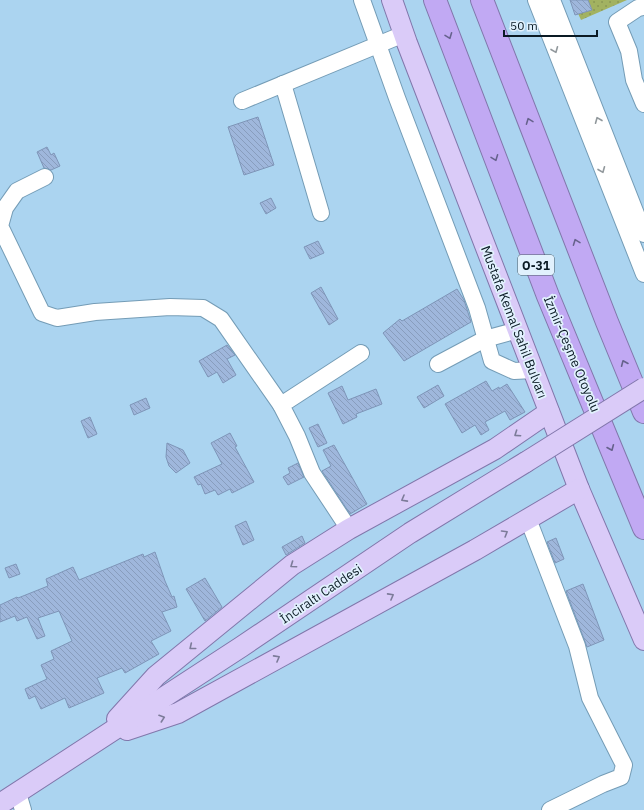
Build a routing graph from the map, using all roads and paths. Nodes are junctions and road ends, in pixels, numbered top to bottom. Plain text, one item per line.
1 (362, 0) edge
2 (392, 0) edge
3 (435, 0) edge
4 (482, 0) edge
5 (536, 0) edge
6 (552, 0) edge
7 (644, 7) edge
8 (404, 34) junction
9 (378, 45) junction
10 (283, 84) junction
11 (242, 101) dead end
12 (644, 104) edge
13 (45, 177) dead end
14 (321, 213) dead end
15 (644, 234) edge
16 (644, 274) edge
17 (518, 330) junction
18 (486, 339) junction
19 (361, 353) dead end
20 (438, 364) dead end
21 (533, 370) junction
22 (644, 388) edge
23 (281, 405) junction
24 (549, 412) junction
25 (644, 412) edge
26 (579, 489) junction
27 (528, 519) junction
28 (644, 528) edge
29 (349, 529) junction
30 (644, 640) edge
31 (98, 739) junction
32 (20, 802) edge
33 (0, 804) edge
34 (550, 810) edge

1 - 9 street
2 - 8 main road, Mustafa Kemal Sahil Bulvarı
3 -> 28 highway, İzmir-Çeşme Otoyolu / O-31
25 -> 4 highway
5 -> 16 street
15 -> 6 street
7 - 12 street
8 - 9 street
8 - 17 main road, Mustafa Kemal Sahil Bulvarı
9 - 10 street
9 - 18 street
10 - 11 street
10 - 14 street
13 - 23 street
17 - 18 street
17 - 21 main road, Mustafa Kemal Sahil Bulvarı
18 - 20 street
18 - 21 street
19 - 23 street
21 - 24 main road, Mustafa Kemal Sahil Bulvarı
22 - 31 main road, İnciraltı Caddesi, bridge
23 - 29 street
24 - 26 main road, Mustafa Kemal Sahil Bulvarı
24 -> 29 main road
26 - 27 main road
26 - 30 main road, Mustafa Kemal Sahil Bulvarı
31 -> 27 main road
27 - 34 street
29 -> 31 main road
31 - 32 main road, İnciraltı Caddesi
32 - 33 main road, İnciraltı Caddesi

